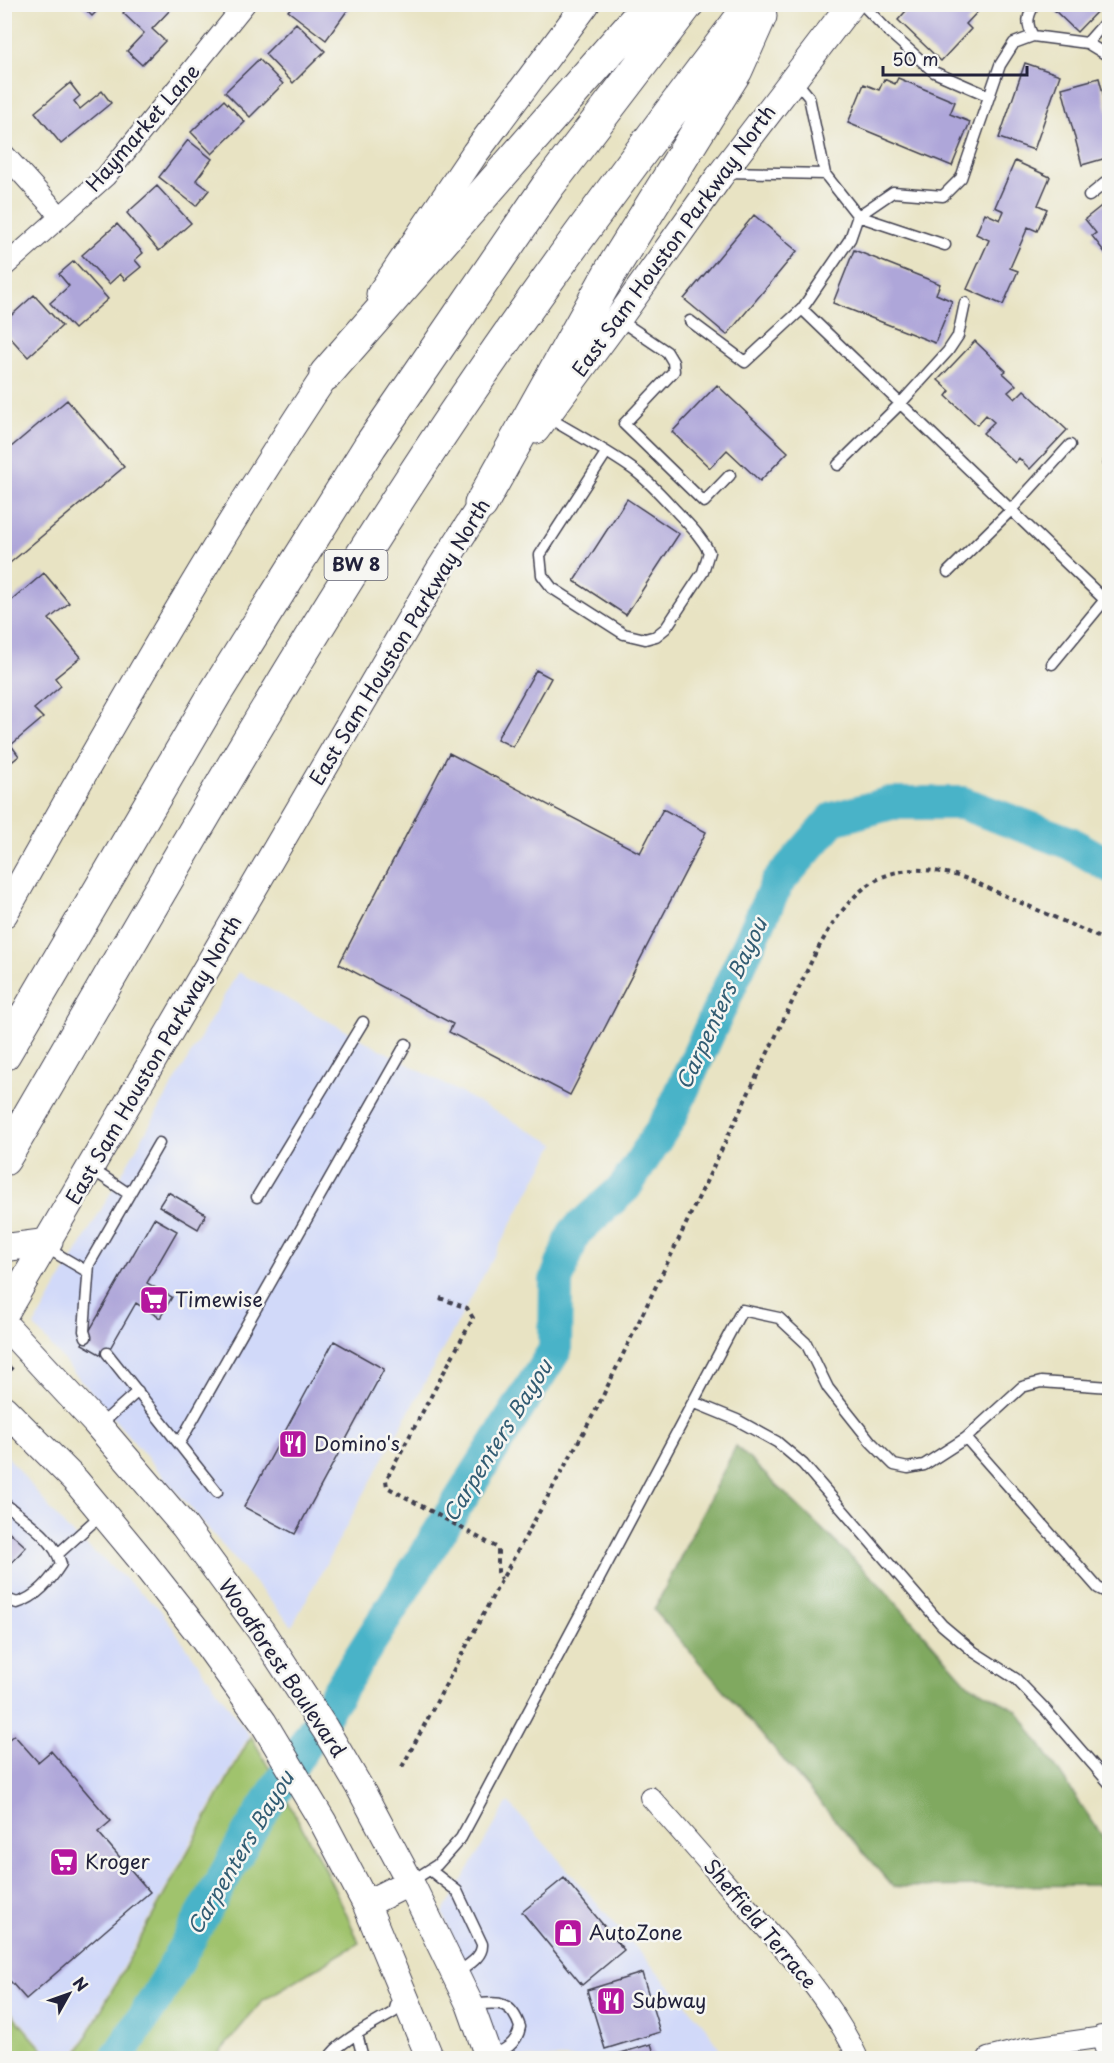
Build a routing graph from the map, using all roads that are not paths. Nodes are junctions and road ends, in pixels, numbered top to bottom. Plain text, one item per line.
1 (246, 4) edge
2 (586, 4) edge
3 (650, 4) edge
4 (687, 4) edge
5 (752, 4) edge
6 (766, 4) edge
7 (851, 4) edge
8 (862, 4) edge
9 (1035, 4) edge
10 (1110, 17) edge
11 (1033, 36) junction
12 (1087, 43) junction
13 (1110, 57) edge
14 (794, 79) junction
15 (989, 96) junction
16 (4, 154) edge
17 (723, 172) junction
18 (825, 174) junction
19 (1110, 179) edge
20 (1089, 196) dead end
21 (858, 216) junction
22 (59, 218) junction
23 (945, 245) dead end
24 (4, 267) edge
25 (965, 303) dead end
26 (802, 309) junction
27 (618, 319) junction
28 (690, 321) dead end
29 (326, 374) junction
30 (900, 404) junction
31 (546, 416) junction
32 (1070, 445) dead end
33 (606, 453) junction
34 (838, 465) dead end
35 (730, 475) dead end
36 (481, 504) junction
37 (1011, 510) junction
38 (948, 572) dead end
39 (1107, 603) edge
40 (1052, 664) dead end
41 (4, 914) edge
42 (363, 1022) dead end
43 (406, 1044) dead end
44 (4, 1054) edge
45 (159, 1143) dead end
46 (5, 1157) edge
47 (90, 1168) junction
48 (129, 1194) junction
49 (257, 1197) dead end
50 (4, 1245) edge
51 (47, 1245) junction
52 (88, 1272) junction
53 (4, 1315) edge
54 (4, 1324) edge
55 (86, 1337) dead end
56 (107, 1353) dead end
57 (1110, 1387) edge
58 (138, 1391) junction
59 (693, 1402) junction
60 (4, 1409) edge
61 (99, 1426) junction
62 (966, 1438) junction
63 (179, 1444) junction
64 (217, 1492) dead end
65 (4, 1503) edge
66 (102, 1513) junction
67 (59, 1553) junction
68 (1110, 1594) edge
69 (4, 1598) edge
70 (1110, 1784) edge
71 (650, 1797) dead end
72 (420, 1876) junction
73 (366, 1904) junction
74 (455, 1975) junction
75 (401, 1989) junction
76 (470, 2005) junction
77 (357, 2034) junction
78 (1105, 2036) edge
79 (329, 2058) edge
80 (363, 2058) edge
81 (430, 2058) edge
82 (489, 2058) edge
83 (858, 2058) edge
84 (988, 2058) edge
85 (1108, 2058) edge

1 - 22 street, Haymarket Lane
2 - 29 main road
3 - 29 highway
4 - 44 highway, BW 8
5 - 46 highway, BW 8
6 - 36 highway
7 - 14 main road, East Sam Houston Parkway North
8 - 15 lane
9 - 11 lane
10 - 12 lane
11 - 12 lane
11 - 15 lane
12 - 13 lane
14 - 17 main road, East Sam Houston Parkway North
14 - 18 lane
15 - 21 lane
16 - 22 street
17 - 18 lane
17 - 27 main road, East Sam Houston Parkway North
18 - 21 lane
19 - 20 lane
21 - 23 lane
21 - 26 lane
22 - 24 street, Haymarket Lane
25 - 30 lane
26 - 28 lane
26 - 30 lane
27 - 31 main road, East Sam Houston Parkway North
27 - 35 lane
29 - 41 main road
30 - 34 lane
30 - 37 lane
31 - 33 lane
31 - 36 main road, East Sam Houston Parkway North
32 - 37 lane
33 - 33 lane
36 - 47 main road, East Sam Houston Parkway North
37 - 38 lane
37 - 39 lane
39 - 40 lane
42 - 49 lane
43 - 63 lane
45 - 48 lane
47 - 48 lane
47 - 51 main road, East Sam Houston Parkway North
48 - 52 lane
50 - 51 main road
51 - 52 lane
51 - 53 main road, East Sam Houston Parkway North
52 - 55 lane
54 - 61 main road, Woodforest Boulevard
56 - 58 lane
57 - 62 lane
58 - 61 lane
58 - 63 lane
59 - 62 lane
59 - 70 lane
59 - 72 lane
60 - 66 main road
61 - 72 main road, Woodforest Boulevard
62 - 68 lane
63 - 64 lane
65 - 67 lane
66 - 67 lane
66 - 73 main road
67 - 69 lane
71 - 83 street, Sheffield Terrace
72 - 73 main road
72 - 74 main road, Woodforest Boulevard
72 - 74 lane
73 - 75 main road
74 - 76 main road, Woodforest Boulevard
75 - 77 lane
75 - 81 main road
76 - 82 main road, Woodforest Boulevard
76 - 82 lane
77 - 79 lane
77 - 80 lane
78 - 84 street
78 - 85 street

